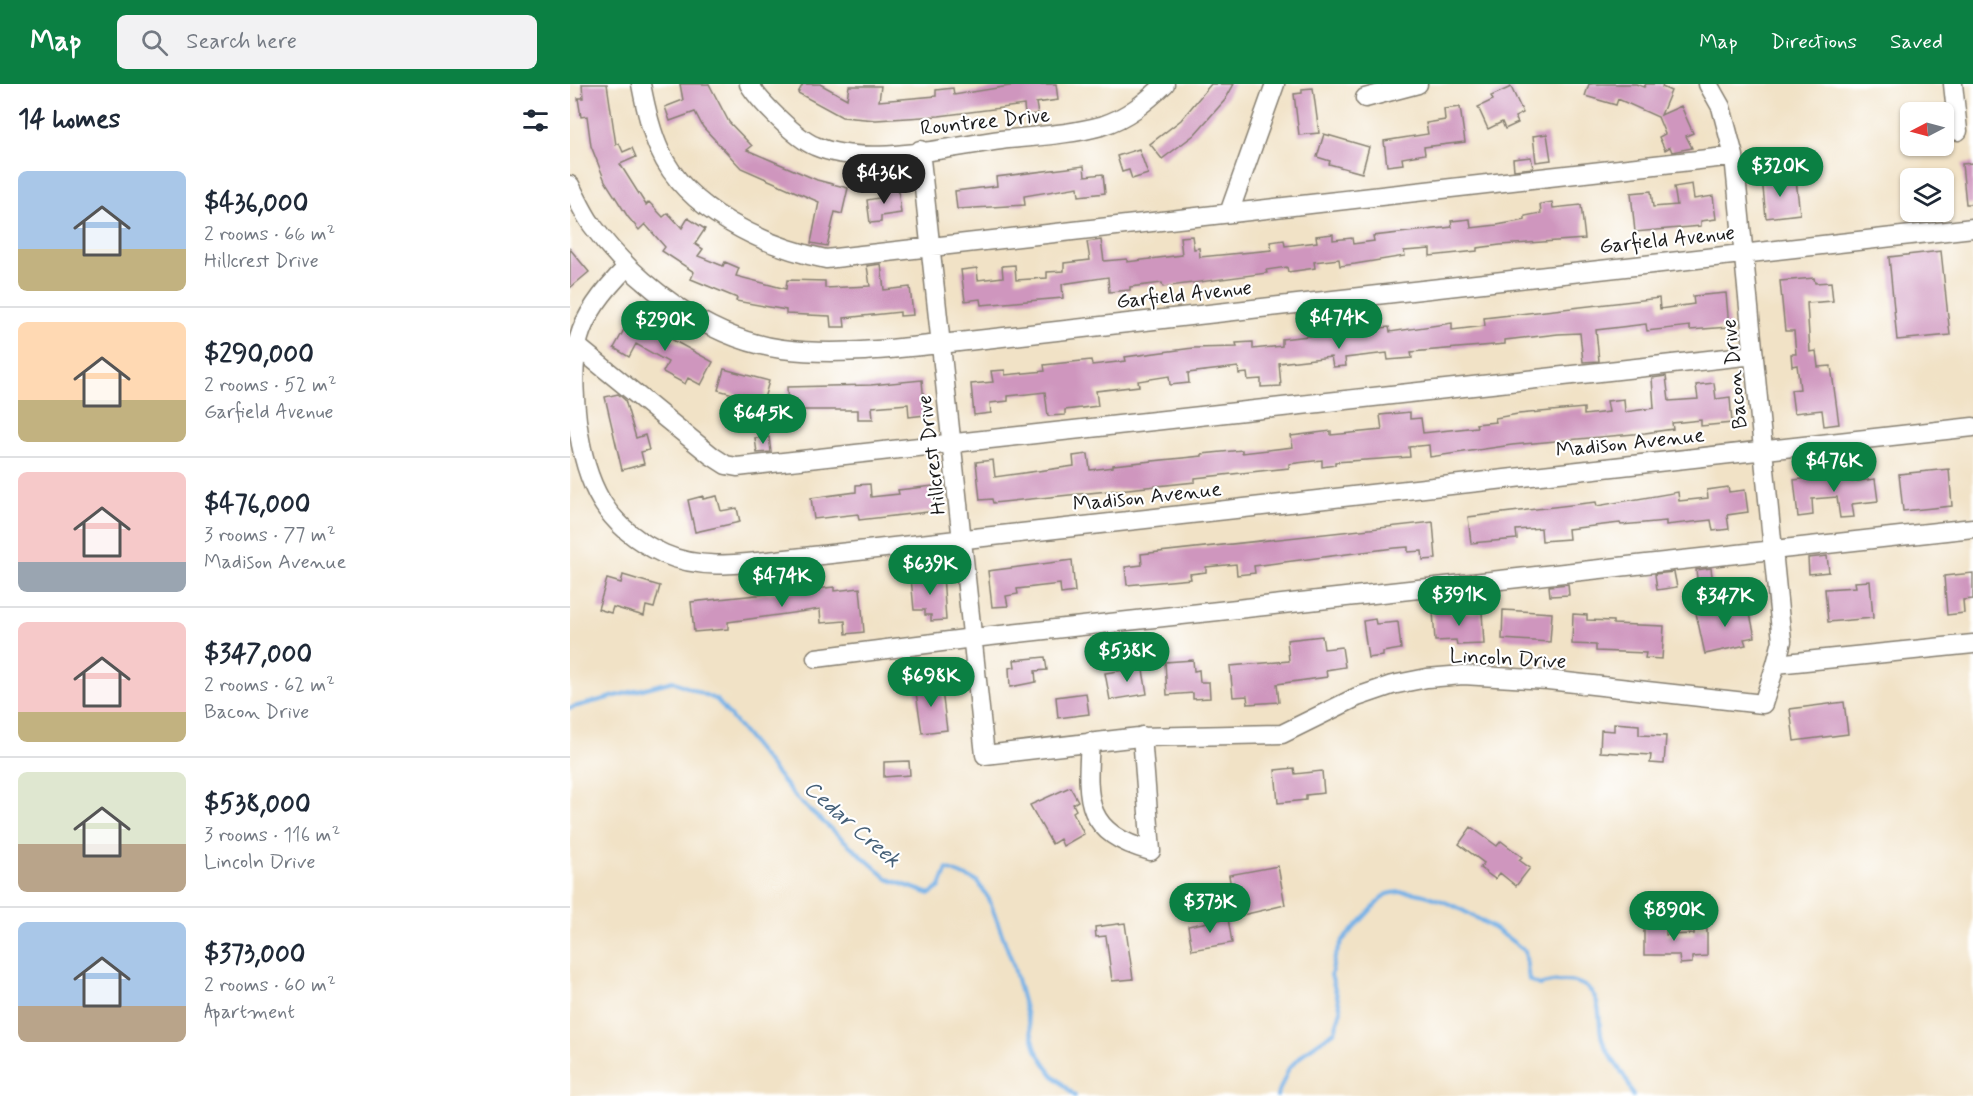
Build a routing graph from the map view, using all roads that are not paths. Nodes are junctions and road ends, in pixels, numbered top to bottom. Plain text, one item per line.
1 (641, 84) edge
2 (749, 84) edge
3 (1165, 84) edge
4 (1275, 84) edge
5 (1418, 84) edge
6 (1708, 84) edge
7 (1953, 84) edge
8 (1365, 98) dead end
9 (1958, 131) dead end
10 (920, 150) junction
11 (1734, 156) junction
12 (570, 185) edge
13 (1229, 213) junction
14 (1973, 228) edge
15 (931, 247) junction
16 (1744, 253) junction
17 (627, 267) junction
18 (941, 344) junction
19 (578, 347) junction
20 (1754, 355) junction
21 (1973, 427) edge
22 (953, 445) junction
23 (1764, 450) junction
24 (1973, 528) edge
25 (964, 539) junction
26 (1774, 552) junction
27 (974, 638) junction
28 (1973, 644) edge
29 (816, 658) dead end
30 (1776, 664) junction
31 (1142, 736) junction
32 (1090, 742) junction
33 (985, 755) joint

1 - 15 street
2 - 10 street, Rountree Drive
3 - 10 street, Rountree Drive
4 - 13 street
5 - 8 street
6 - 11 street, Bacon Drive
7 - 9 street
10 - 15 street, Hillcrest Drive
11 - 13 street
11 - 16 street, Bacon Drive
12 - 17 street, Garfield Avenue
13 - 15 street
14 - 16 street, Garfield Avenue
15 - 18 street, Hillcrest Drive
16 - 18 street, Garfield Avenue
16 - 20 street, Bacon Drive
17 - 18 street, Garfield Avenue
17 - 19 street, Madison Avenue
18 - 22 street, Hillcrest Drive
19 - 22 street
19 - 25 street, Madison Avenue
20 - 22 street
20 - 23 street, Bacon Drive
21 - 23 street, Madison Avenue
22 - 25 street, Hillcrest Drive
23 - 25 street, Madison Avenue
23 - 26 street, Bacon Drive
24 - 26 street
25 - 27 street, Hillcrest Drive
26 - 27 street
26 - 30 street, Bacon Drive
27 - 29 street
27 - 33 street, Hillcrest Drive
28 - 30 street
30 - 31 street, Lincoln Drive
31 - 32 street, Lincoln Drive
31 - 32 street
32 - 33 street, Lincoln Drive

